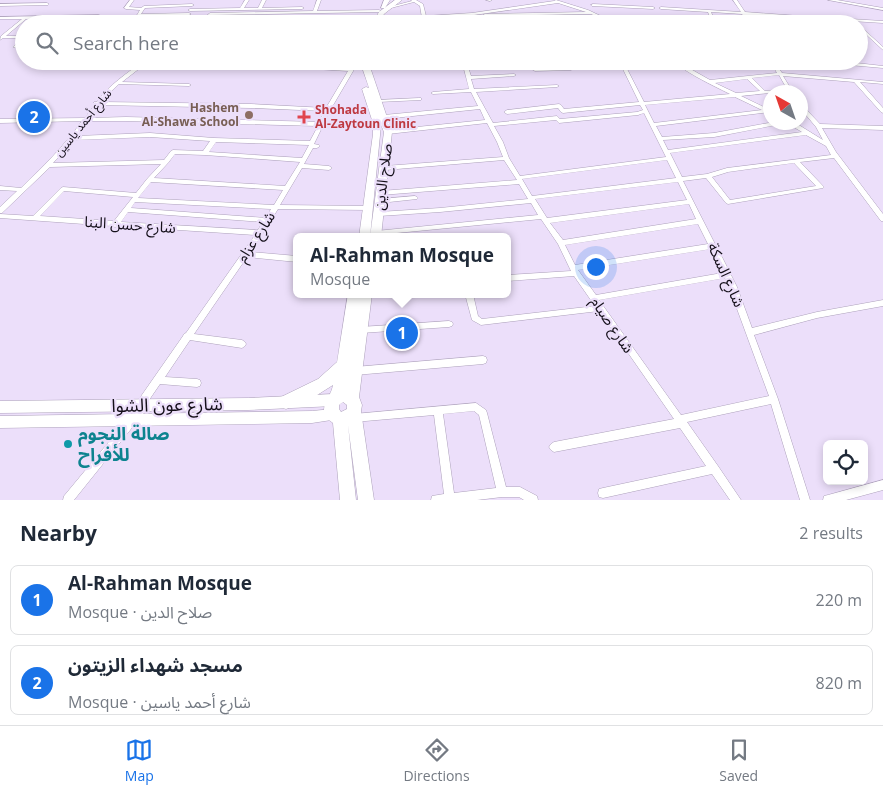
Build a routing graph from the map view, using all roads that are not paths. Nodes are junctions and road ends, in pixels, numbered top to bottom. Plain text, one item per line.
1 (132, 0) edge
2 (247, 0) edge
3 (264, 0) edge
4 (319, 0) edge
5 (387, 0) edge
6 (394, 0) edge
7 (399, 0) edge
8 (414, 0) edge
9 (552, 0) edge
10 (664, 0) edge
11 (735, 0) edge
12 (830, 0) edge
13 (855, 0) edge
14 (193, 2) edge
15 (558, 2) junction
16 (592, 2) edge
17 (48, 4) dead end
18 (0, 5) edge
19 (860, 5) junction
20 (530, 6) junction
21 (653, 8) dead end
22 (661, 8) dead end
23 (667, 8) junction
24 (142, 9) junction
25 (241, 9) junction
26 (259, 9) junction
27 (383, 9) junction
28 (883, 9) edge
29 (709, 11) junction
30 (190, 12) junction
31 (307, 12) junction
32 (315, 12) junction
33 (481, 12) junction
34 (591, 13) junction
35 (745, 13) junction
36 (472, 14) joint
37 (538, 14) junction
38 (146, 15) joint
39 (189, 15) edge
40 (209, 15) edge
41 (378, 15) edge
42 (380, 15) edge
43 (424, 15) edge
44 (462, 15) edge
45 (515, 15) joint
46 (596, 15) edge
47 (598, 15) edge
48 (711, 15) edge
49 (772, 15) edge
50 (15, 17) edge
51 (0, 18) edge
52 (868, 23) edge
53 (882, 23) edge
54 (15, 26) edge
55 (868, 35) edge
56 (0, 38) edge
57 (15, 38) edge
58 (883, 50) edge
59 (868, 66) edge
60 (883, 67) edge
61 (135, 70) edge
62 (351, 70) edge
63 (363, 70) edge
64 (364, 70) edge
65 (466, 70) edge
66 (535, 70) edge
67 (558, 70) edge
68 (626, 70) edge
69 (688, 70) edge
70 (778, 70) edge
71 (780, 74) junction
72 (514, 75) dead end
73 (468, 78) junction
74 (749, 78) junction
75 (855, 80) junction
76 (709, 82) junction
77 (117, 83) junction
78 (883, 83) edge
79 (189, 85) dead end
80 (786, 85) edge
81 (557, 86) dead end
82 (472, 90) junction
83 (763, 91) edge
84 (433, 92) dead end
85 (763, 93) edge
86 (735, 95) junction
87 (420, 99) dead end
88 (378, 101) junction
89 (96, 103) junction
90 (481, 107) junction
91 (644, 107) junction
92 (763, 109) edge
93 (327, 110) junction
94 (883, 111) edge
95 (507, 112) dead end
96 (763, 113) edge
97 (808, 114) edge
98 (384, 117) junction
99 (86, 120) junction
100 (0, 121) edge
101 (490, 123) junction
102 (319, 124) junction
103 (653, 125) junction
104 (763, 126) edge
105 (818, 126) junction
106 (883, 128) edge
107 (801, 130) edge
108 (388, 132) junction
109 (806, 133) junction
110 (73, 138) junction
111 (660, 139) junction
112 (214, 140) junction
113 (314, 144) junction
114 (828, 145) junction
115 (205, 153) junction
116 (834, 154) junction
117 (668, 155) junction
118 (506, 158) junction
119 (304, 160) junction
120 (795, 161) junction
121 (166, 162) junction
122 (48, 165) junction
123 (300, 166) junction
124 (329, 168) dead end
125 (385, 168) junction
126 (708, 176) junction
127 (678, 178) junction
128 (149, 180) junction
129 (519, 180) junction
130 (0, 188) edge
131 (287, 188) junction
132 (23, 190) junction
133 (380, 197) junction
134 (136, 198) junction
135 (415, 198) dead end
136 (531, 199) junction
137 (690, 202) junction
138 (276, 207) junction
139 (369, 208) junction
140 (126, 210) junction
141 (0, 211) edge
142 (379, 214) junction
143 (0, 216) edge
144 (34, 219) junction
145 (544, 219) junction
146 (883, 219) edge
147 (268, 220) junction
148 (700, 221) junction
149 (115, 225) junction
150 (260, 233) junction
151 (365, 233) edge
152 (375, 233) edge
153 (396, 233) edge
154 (560, 243) junction
155 (714, 246) junction
156 (246, 254) junction
157 (293, 259) edge
158 (574, 271) junction
159 (727, 275) junction
160 (511, 278) edge
161 (353, 298) edge
162 (365, 298) edge
163 (471, 298) edge
164 (595, 298) junction
165 (883, 303) edge
166 (601, 308) junction
167 (449, 324) dead end
168 (361, 330) junction
169 (751, 332) junction
170 (187, 336) junction
171 (242, 344) dead end
172 (482, 360) dead end
173 (343, 363) junction
174 (356, 371) junction
175 (158, 380) junction
176 (198, 383) dead end
177 (774, 399) junction
178 (286, 402) junction
179 (142, 406) junction
180 (0, 407) edge
181 (344, 408) junction
182 (438, 411) junction
183 (133, 419) junction
184 (0, 422) edge
185 (679, 422) junction
186 (554, 447) dead end
187 (714, 469) junction
188 (883, 484) edge
189 (502, 492) junction
190 (603, 493) dead end
191 (450, 499) junction
192 (68, 500) edge
193 (348, 500) edge
194 (366, 500) edge
195 (436, 500) edge
196 (533, 500) edge
197 (736, 500) edge
198 (805, 500) edge
199 (828, 500) edge

1 - 24 street
2 - 25 street
3 - 26 street
4 - 32 street
5 - 27 main road
6 - 27 highway
7 - 27 highway
8 - 27 street
8 - 43 street
9 - 15 street
10 - 23 street
11 - 35 street
12 - 19 street
13 - 19 street
14 - 24 street
14 - 30 street
15 - 20 street
15 - 34 street
16 - 21 street
16 - 47 street
17 - 18 street
19 - 28 street
20 - 33 street
20 - 37 street
22 - 23 street
23 - 29 street
24 - 38 street
25 - 26 street
25 - 30 street
26 - 31 street
27 - 32 street
27 - 41 highway
27 - 42 highway
29 - 35 street
29 - 48 street
30 - 38 street
30 - 39 street
31 - 32 street
31 - 40 street
33 - 36 street
33 - 45 street
34 - 37 street
34 - 46 street
35 - 49 street
36 - 44 street
37 - 45 street
50 - 51 street
52 - 53 street
54 - 56 street
55 - 58 street
56 - 57 street
59 - 60 street
61 - 77 street, شارع أحمد ياسين
62 - 93 street, شارع عزام
63 - 139 highway, صلاح الدين
64 - 88 highway, صلاح الدين
65 - 73 street, شارع صيام
66 - 67 street
68 - 91 street, شارع السكة
69 - 76 street
70 - 71 street
71 - 74 street
71 - 75 street
71 - 80 street
72 - 73 street
73 - 82 street, شارع صيام
74 - 76 street
74 - 83 street
75 - 78 street
75 - 94 street
76 - 86 street
77 - 79 street
77 - 89 street, شارع أحمد ياسين
81 - 82 street
82 - 84 street
82 - 90 street, شارع صيام
85 - 86 street
86 - 91 street
86 - 92 street
87 - 88 street
88 - 98 highway, صلاح الدين
89 - 93 street
89 - 99 street, شارع أحمد ياسين
90 - 98 street
90 - 101 street, شارع صيام
91 - 95 street
91 - 101 street
91 - 103 street, شارع السكة
93 - 102 street, شارع عزام
96 - 103 street
97 - 105 street
98 - 108 highway, صلاح الدين
99 - 100 street
99 - 102 street
99 - 110 street, شارع أحمد ياسين
101 - 108 street
101 - 118 street, شارع صيام
102 - 113 street, شارع عزام
103 - 111 street, شارع السكة
104 - 111 street
105 - 106 street
105 - 114 street
107 - 109 street
108 - 125 highway, صلاح الدين
109 - 114 street
109 - 117 street
110 - 112 street
110 - 122 street, شارع أحمد ياسين
111 - 117 street, شارع السكة
112 - 113 street
112 - 115 street
113 - 119 street, شارع عزام
114 - 116 street
115 - 119 street
115 - 121 street
116 - 120 street
116 - 146 street
117 - 127 street, شارع السكة
117 - 129 street
118 - 125 street
118 - 129 street, شارع صيام
119 - 123 street, شارع عزام
120 - 126 street
120 - 126 street
121 - 122 street
121 - 128 street
122 - 132 street, شارع أحمد ياسين
123 - 124 street
123 - 131 street, شارع عزام
125 - 133 highway, صلاح الدين
126 - 127 street
127 - 136 street
127 - 137 street, شارع السكة
128 - 131 street
128 - 134 street
129 - 133 street
129 - 136 street, شارع صيام
130 - 132 street
131 - 138 street, شارع عزام
132 - 141 street, شارع أحمد ياسين
133 - 135 street
133 - 142 highway, صلاح الدين
134 - 138 street
134 - 140 street
134 - 144 street
136 - 142 street
136 - 145 street, شارع صيام
137 - 145 street
137 - 148 street, شارع السكة
138 - 139 street
138 - 147 street, شارع عزام
139 - 151 highway, صلاح الدين
140 - 147 street
140 - 149 street
142 - 152 highway, صلاح الدين
143 - 144 street, شارع حسن البنا
144 - 149 street, شارع حسن البنا
145 - 153 street
145 - 154 street, شارع صيام
147 - 150 street, شارع عزام
148 - 154 street
148 - 155 street, شارع السكة
149 - 150 street, شارع حسن البنا
150 - 156 street, شارع عزام
154 - 158 street, شارع صيام
155 - 158 street
155 - 159 street, شارع السكة
156 - 157 street
156 - 170 street, شارع عزام
158 - 160 street
158 - 164 street, شارع صيام
159 - 164 street
159 - 169 street, شارع السكة
161 - 173 highway
162 - 168 highway
163 - 166 street
164 - 166 street, شارع صيام
165 - 169 street
166 - 185 street, شارع صيام
167 - 168 street
168 - 174 highway
169 - 177 street, شارع السكة
170 - 171 street
170 - 175 street, شارع عزام
172 - 174 street
173 - 178 highway
173 - 181 highway
174 - 181 highway
175 - 176 street
175 - 179 street, شارع عزام
177 - 185 street
177 - 198 street, شارع السكة
178 - 179 main road, شارع عون الشوا
178 - 181 main road, شارع عون الشوا
179 - 180 main road, شارع عون الشوا
179 - 183 street, شارع عزام
181 - 182 street
181 - 183 main road, شارع عون الشوا
181 - 193 highway
181 - 194 highway
182 - 189 street
182 - 191 street
183 - 184 main road, شارع عون الشوا
183 - 192 street, شارع عزام
185 - 186 street
185 - 187 street, شارع صيام
187 - 190 street
187 - 197 street, شارع صيام
188 - 199 street
189 - 191 street
189 - 196 street
191 - 195 street

